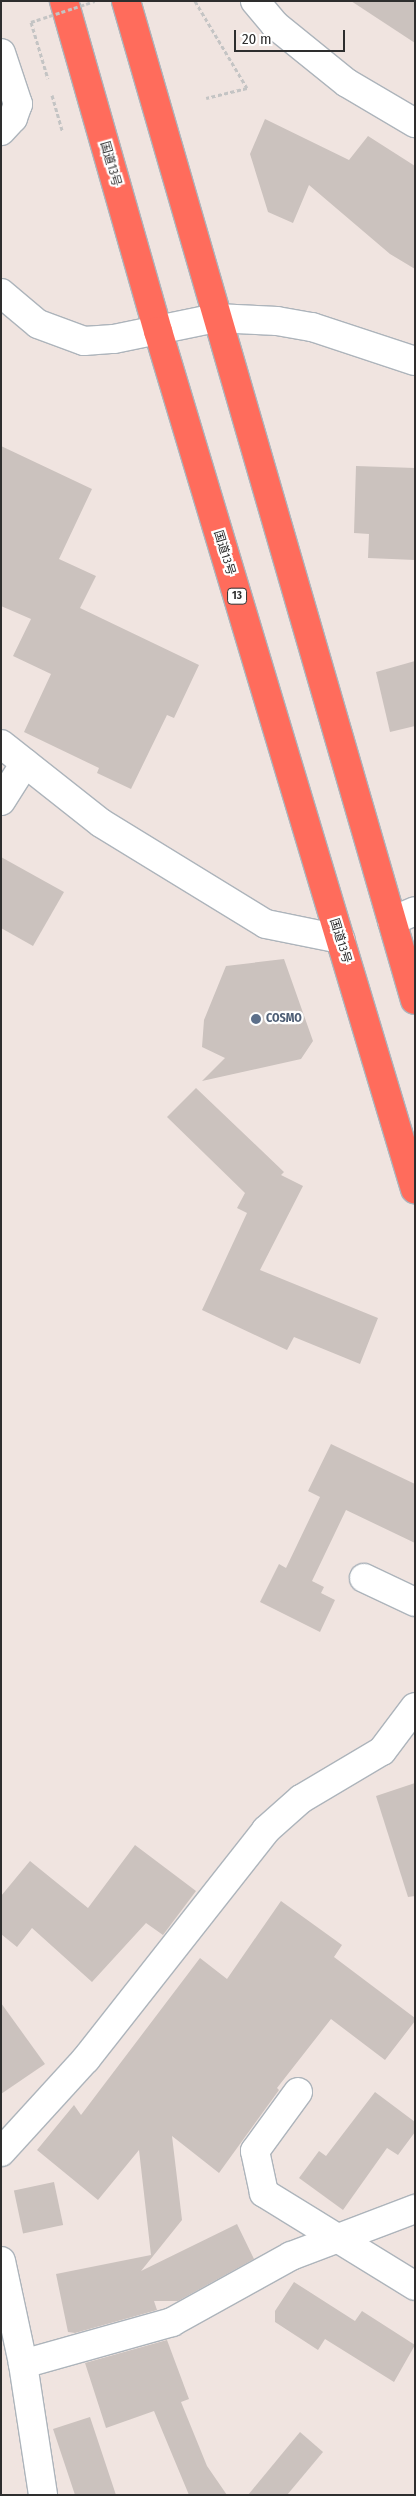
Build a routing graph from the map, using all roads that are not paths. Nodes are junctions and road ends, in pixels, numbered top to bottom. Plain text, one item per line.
1 (64, 1) edge
2 (255, 1) edge
3 (127, 3) edge
4 (1, 53) edge
5 (415, 123) edge
6 (1, 131) edge
7 (1, 293) edge
8 (216, 318) junction
9 (158, 331) junction
10 (415, 361) edge
11 (1, 744) edge
12 (25, 763) junction
13 (1, 801) edge
14 (403, 916) edge
15 (340, 939) junction
16 (415, 1000) edge
17 (415, 1189) edge
18 (364, 1578) dead end
19 (415, 1602) edge
20 (415, 1707) edge
21 (298, 2092) dead end
22 (2, 2147) edge
23 (415, 2209) edge
24 (338, 2238) junction
25 (1, 2261) edge
26 (415, 2286) edge
27 (22, 2364) junction
28 (43, 2495) edge

1 - 9 highway, 国道13号 / 13
2 - 5 street
3 - 8 highway
4 - 6 street
7 - 9 street
8 - 9 street
8 - 10 street
8 - 14 highway
9 - 15 highway, 国道13号 / 13
11 - 12 street
12 - 13 street
12 - 15 street
14 - 16 highway
15 - 17 highway, 国道13号 / 13
18 - 19 street
20 - 22 street
21 - 24 street
23 - 24 street
24 - 26 street
24 - 27 street
25 - 27 street
27 - 28 street

